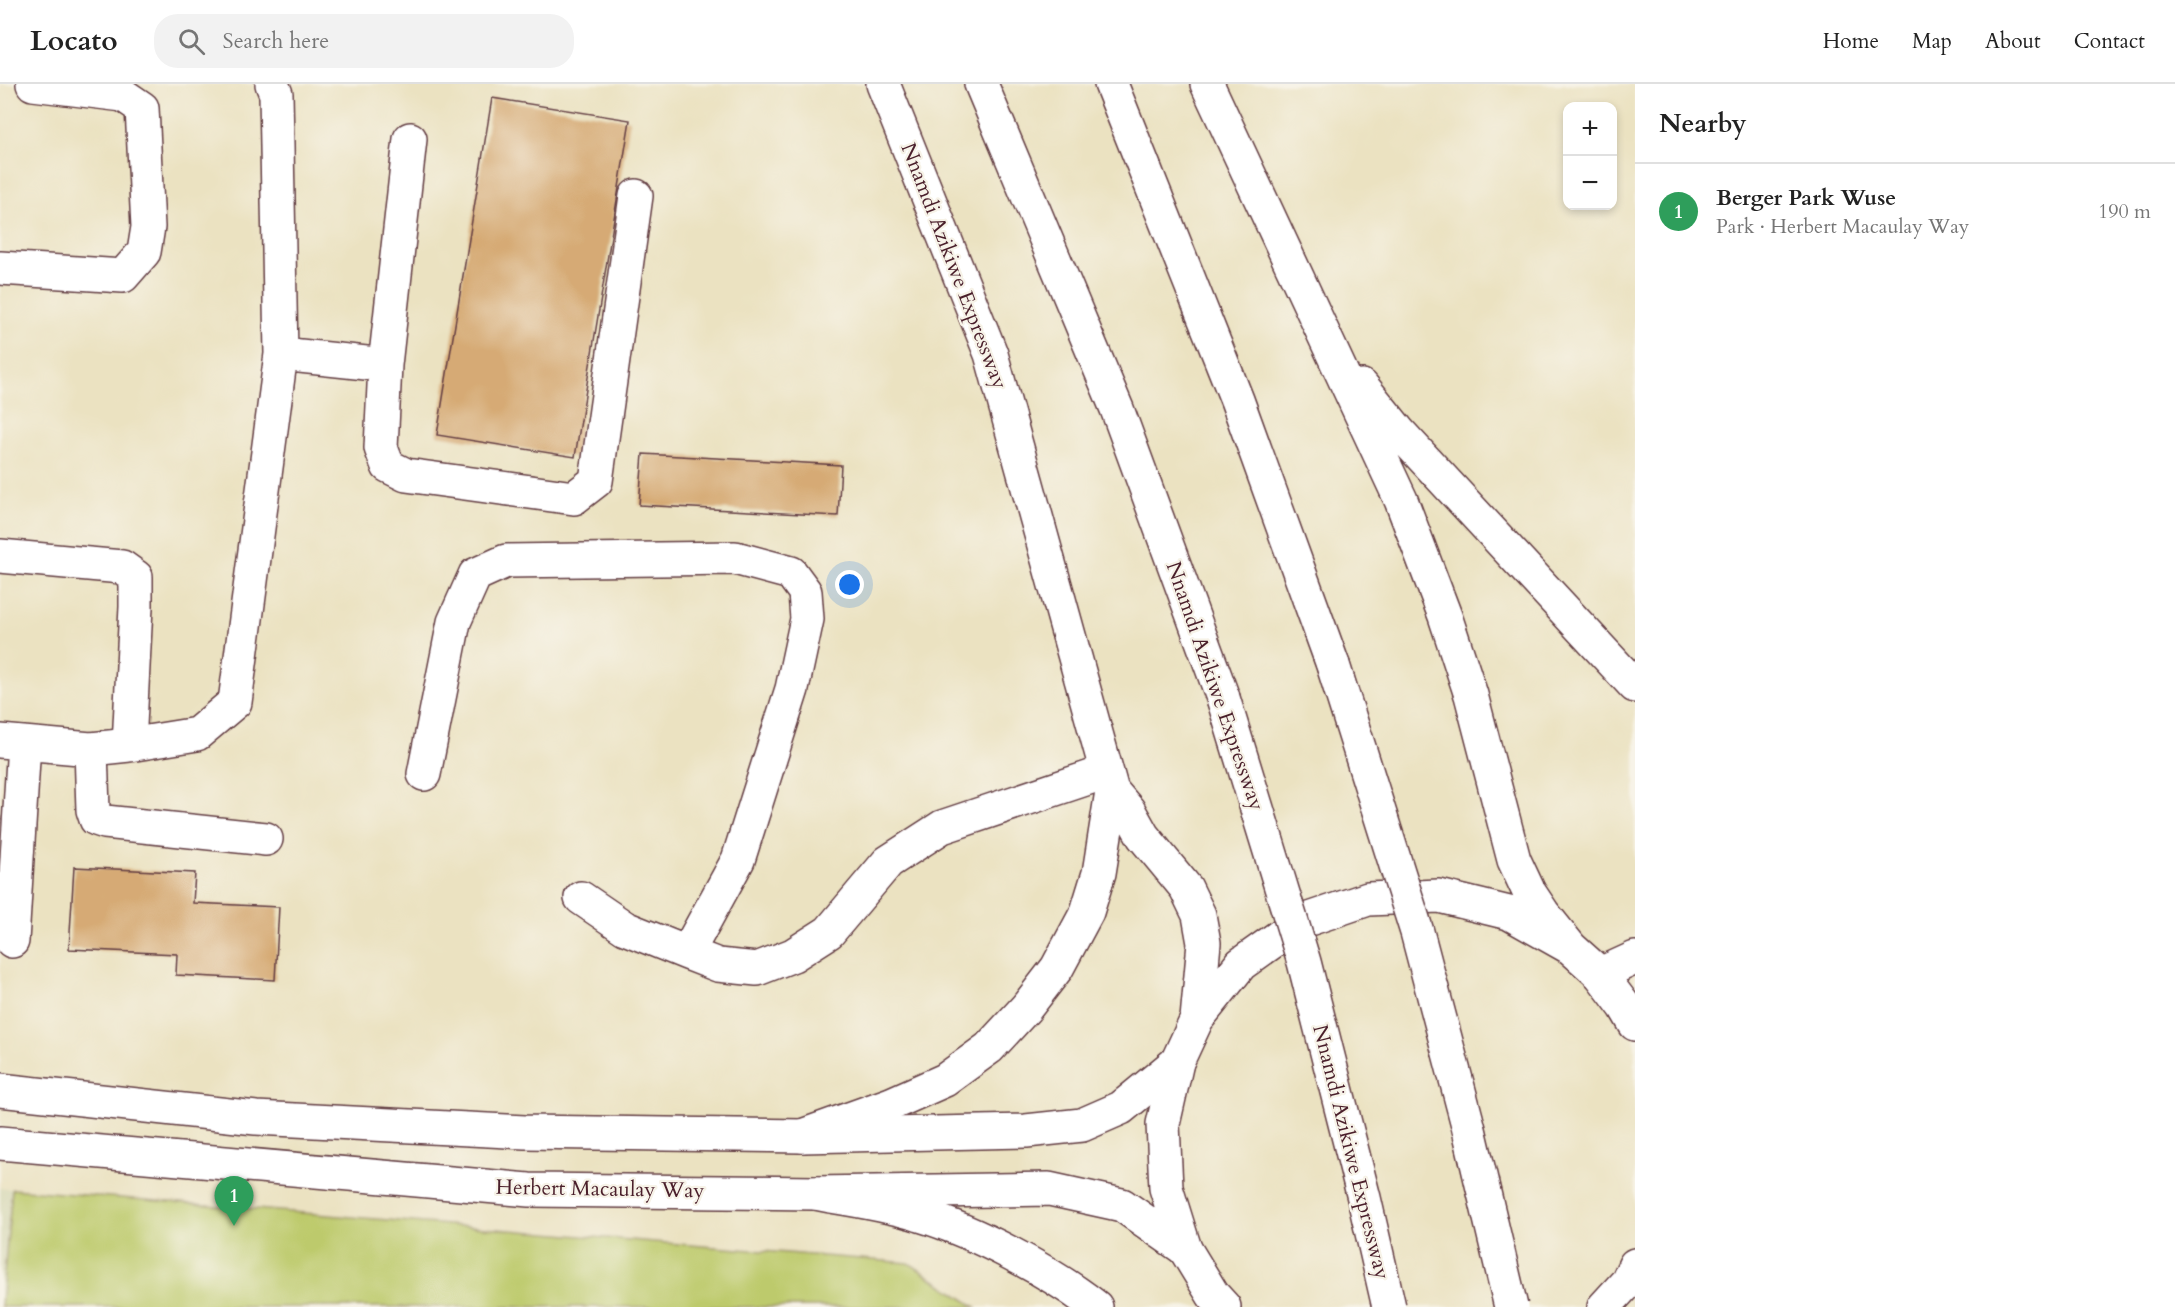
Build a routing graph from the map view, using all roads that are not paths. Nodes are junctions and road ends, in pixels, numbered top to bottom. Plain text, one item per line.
1 (28, 84) edge
2 (272, 84) edge
3 (883, 84) edge
4 (981, 84) edge
5 (1111, 84) edge
6 (1207, 84) edge
7 (410, 139) dead end
8 (636, 196) dead end
9 (0, 268) edge
10 (1315, 314) junction
11 (281, 354) junction
12 (385, 365) junction
13 (0, 556) edge
14 (1635, 686) edge
15 (12, 742) edge
16 (129, 745) junction
17 (91, 749) junction
18 (424, 774) dead end
19 (1109, 782) junction
20 (266, 839) dead end
21 (581, 898) dead end
22 (12, 941) dead end
23 (1571, 948) junction
24 (687, 953) junction
25 (1635, 958) edge
26 (1600, 974) junction
27 (1197, 1019) junction
28 (1635, 1024) edge
29 (1177, 1062) junction
30 (0, 1090) edge
31 (802, 1136) junction
32 (0, 1143) edge
33 (816, 1193) junction
34 (1185, 1249) junction
35 (1630, 1284) edge
36 (1096, 1307) edge
37 (1224, 1307) edge
38 (1389, 1307) edge
39 (1510, 1307) edge
40 (1604, 1307) edge

1 - 9 main road
2 - 11 main road
3 - 19 main road, Nnamdi Azikiwe Expressway
4 - 38 main road, Nnamdi Azikiwe Expressway, bridge
5 - 39 main road, bridge
6 - 10 main road
7 - 12 main road
8 - 12 main road
10 - 14 main road
10 - 23 main road
11 - 12 main road
11 - 16 main road
13 - 16 main road
15 - 17 main road
15 - 22 main road
16 - 17 main road
17 - 20 main road
18 - 24 main road
19 - 24 main road
19 - 27 main road, Nnamdi Azikiwe Expressway
19 - 31 main road
21 - 24 main road
23 - 26 main road
23 - 27 main road
25 - 26 main road
26 - 28 main road
27 - 29 main road
29 - 31 main road
29 - 34 main road
30 - 31 main road
32 - 33 main road, Herbert Macaulay Way
33 - 34 main road, Herbert Macaulay Way
33 - 36 main road
34 - 37 main road
35 - 40 main road

